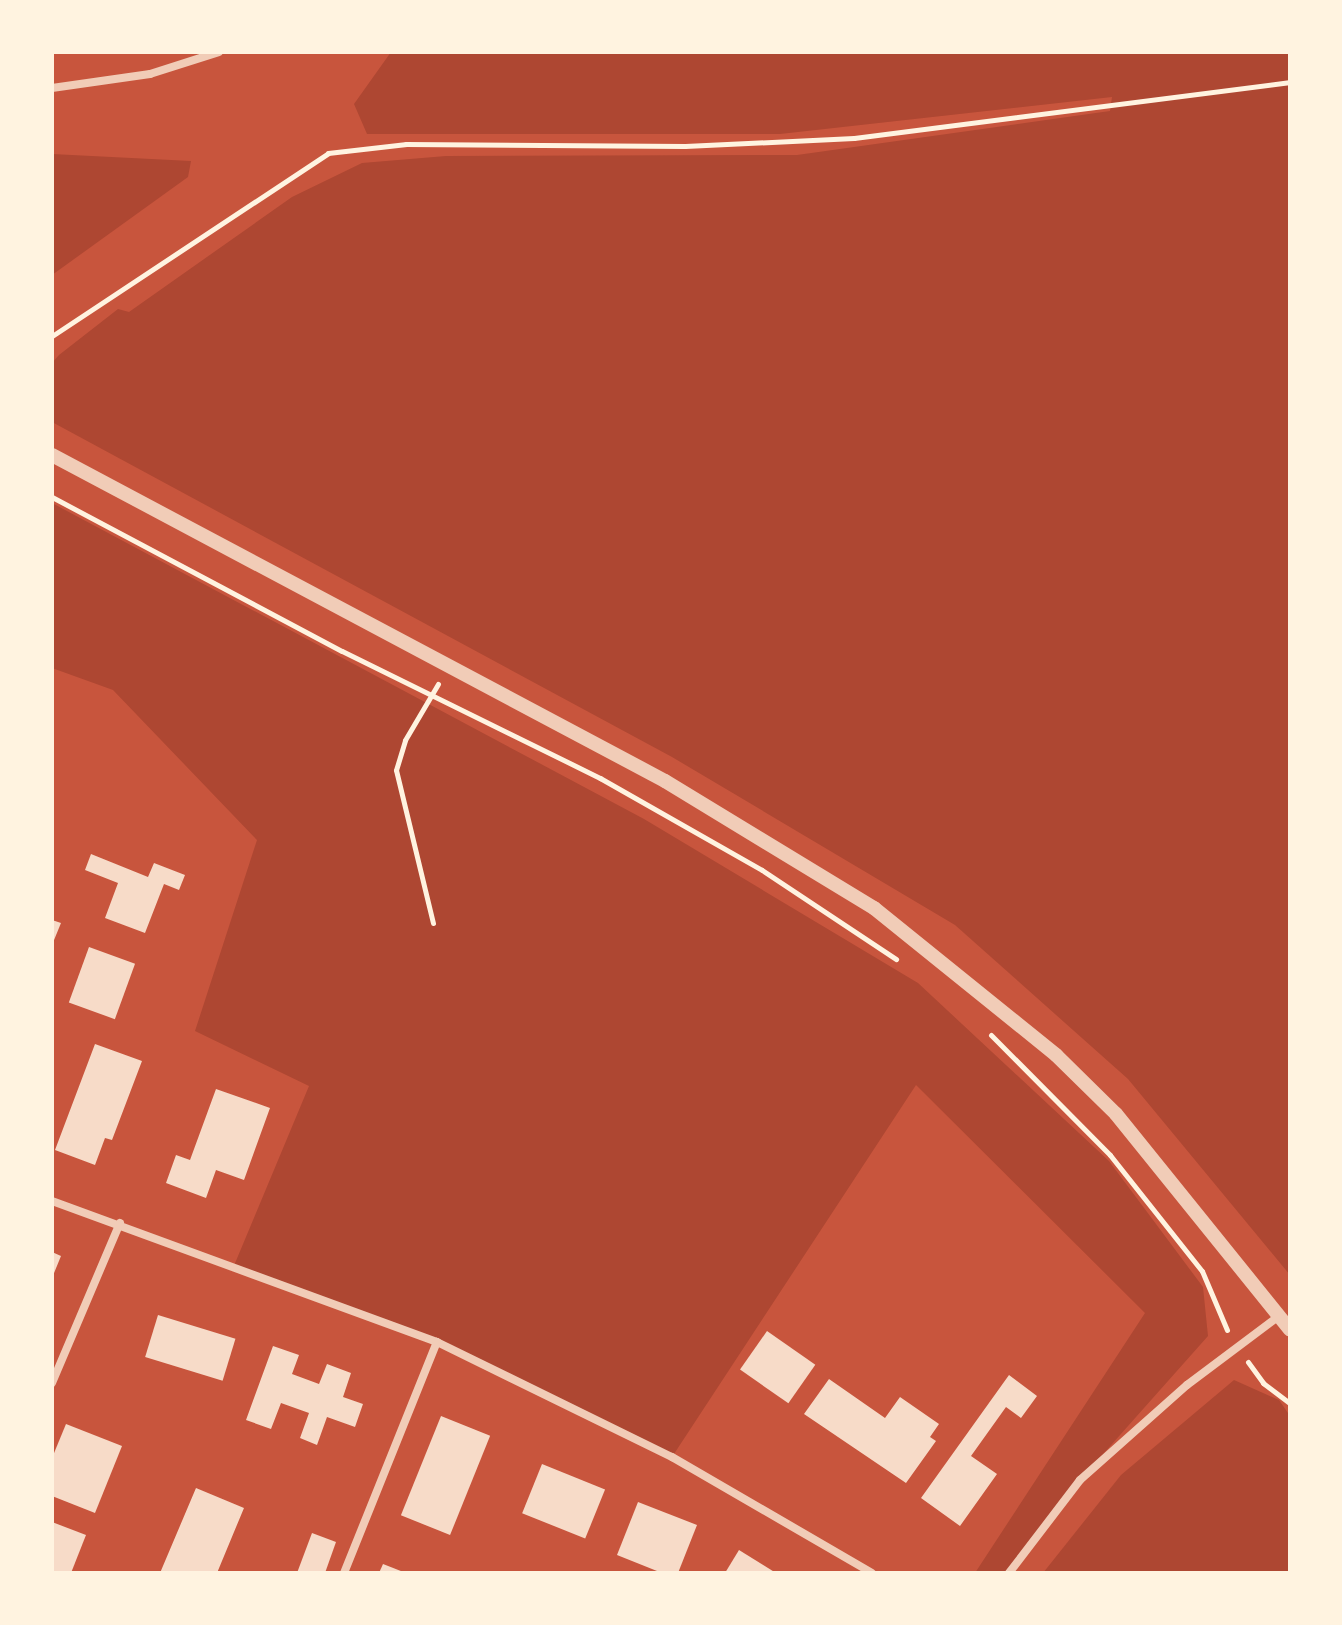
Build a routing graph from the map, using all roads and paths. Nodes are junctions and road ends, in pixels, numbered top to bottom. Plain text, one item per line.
1 (219, 52) edge
2 (1290, 82) edge
3 (52, 88) edge
4 (52, 336) edge
5 (52, 455) edge
6 (52, 497) edge
7 (446, 669) junction
8 (432, 695) junction
9 (433, 923) dead end
10 (899, 961) dead end
11 (985, 1030) dead end
12 (52, 1201) edge
13 (120, 1223) junction
14 (1280, 1315) junction
15 (1290, 1330) edge
16 (437, 1342) junction
17 (1239, 1348) junction
18 (52, 1383) edge
19 (1290, 1403) edge
20 (344, 1573) edge
21 (872, 1573) edge
22 (1009, 1573) edge

1 - 3 street
2 - 4 path
5 - 7 street
6 - 8 path
7 - 8 path
7 - 14 street
8 - 9 path
8 - 10 path
11 - 17 path
12 - 13 street
13 - 16 street
13 - 18 street
14 - 15 street
14 - 17 street
16 - 20 street
16 - 21 street
17 - 19 path
17 - 22 street

